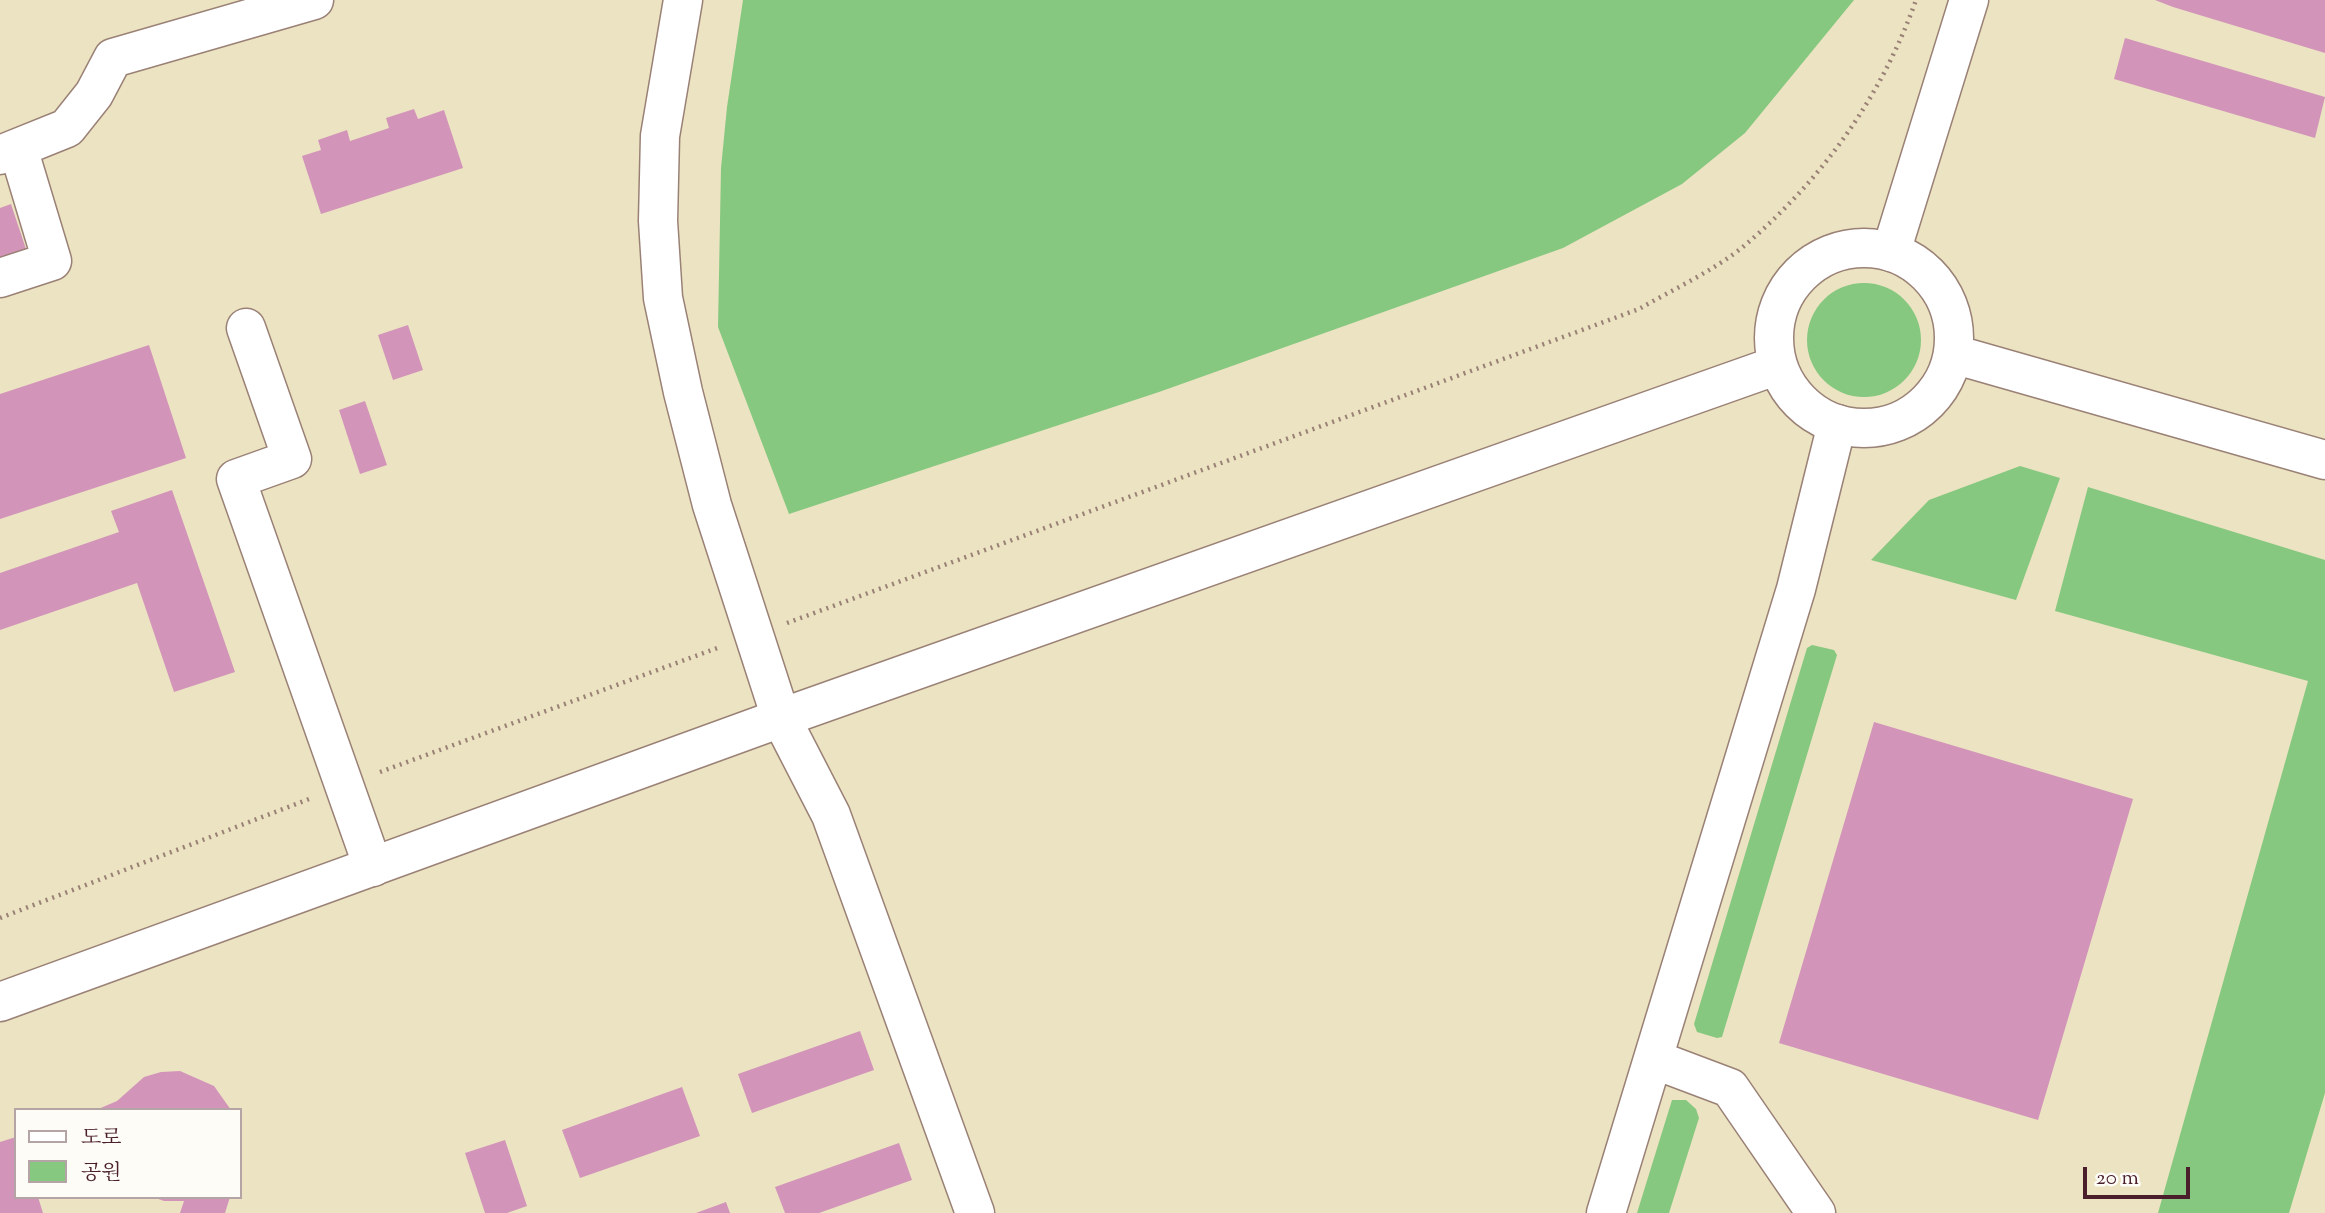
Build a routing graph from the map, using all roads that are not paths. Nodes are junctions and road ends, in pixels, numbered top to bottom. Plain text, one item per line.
1 (314, 0) edge
2 (683, 0) edge
3 (1969, 0) edge
4 (9, 152) edge
5 (1891, 252) junction
6 (0, 278) edge
7 (246, 328) dead end
8 (1953, 354) junction
9 (1778, 365) junction
10 (1838, 424) junction
11 (2325, 460) edge
12 (781, 718) junction
13 (373, 867) junction
14 (0, 1002) edge
15 (1653, 1059) junction
16 (975, 1213) edge
17 (1606, 1213) edge
18 (1816, 1213) edge

1 - 4 main road
2 - 12 main road
3 - 5 main road
4 - 6 main road
5 - 8 main road
5 - 9 main road
7 - 13 main road
8 - 10 main road
8 - 11 main road
9 - 10 main road
9 - 12 main road
10 - 15 main road
12 - 13 main road
12 - 16 main road
13 - 14 main road
15 - 17 main road
15 - 18 main road

